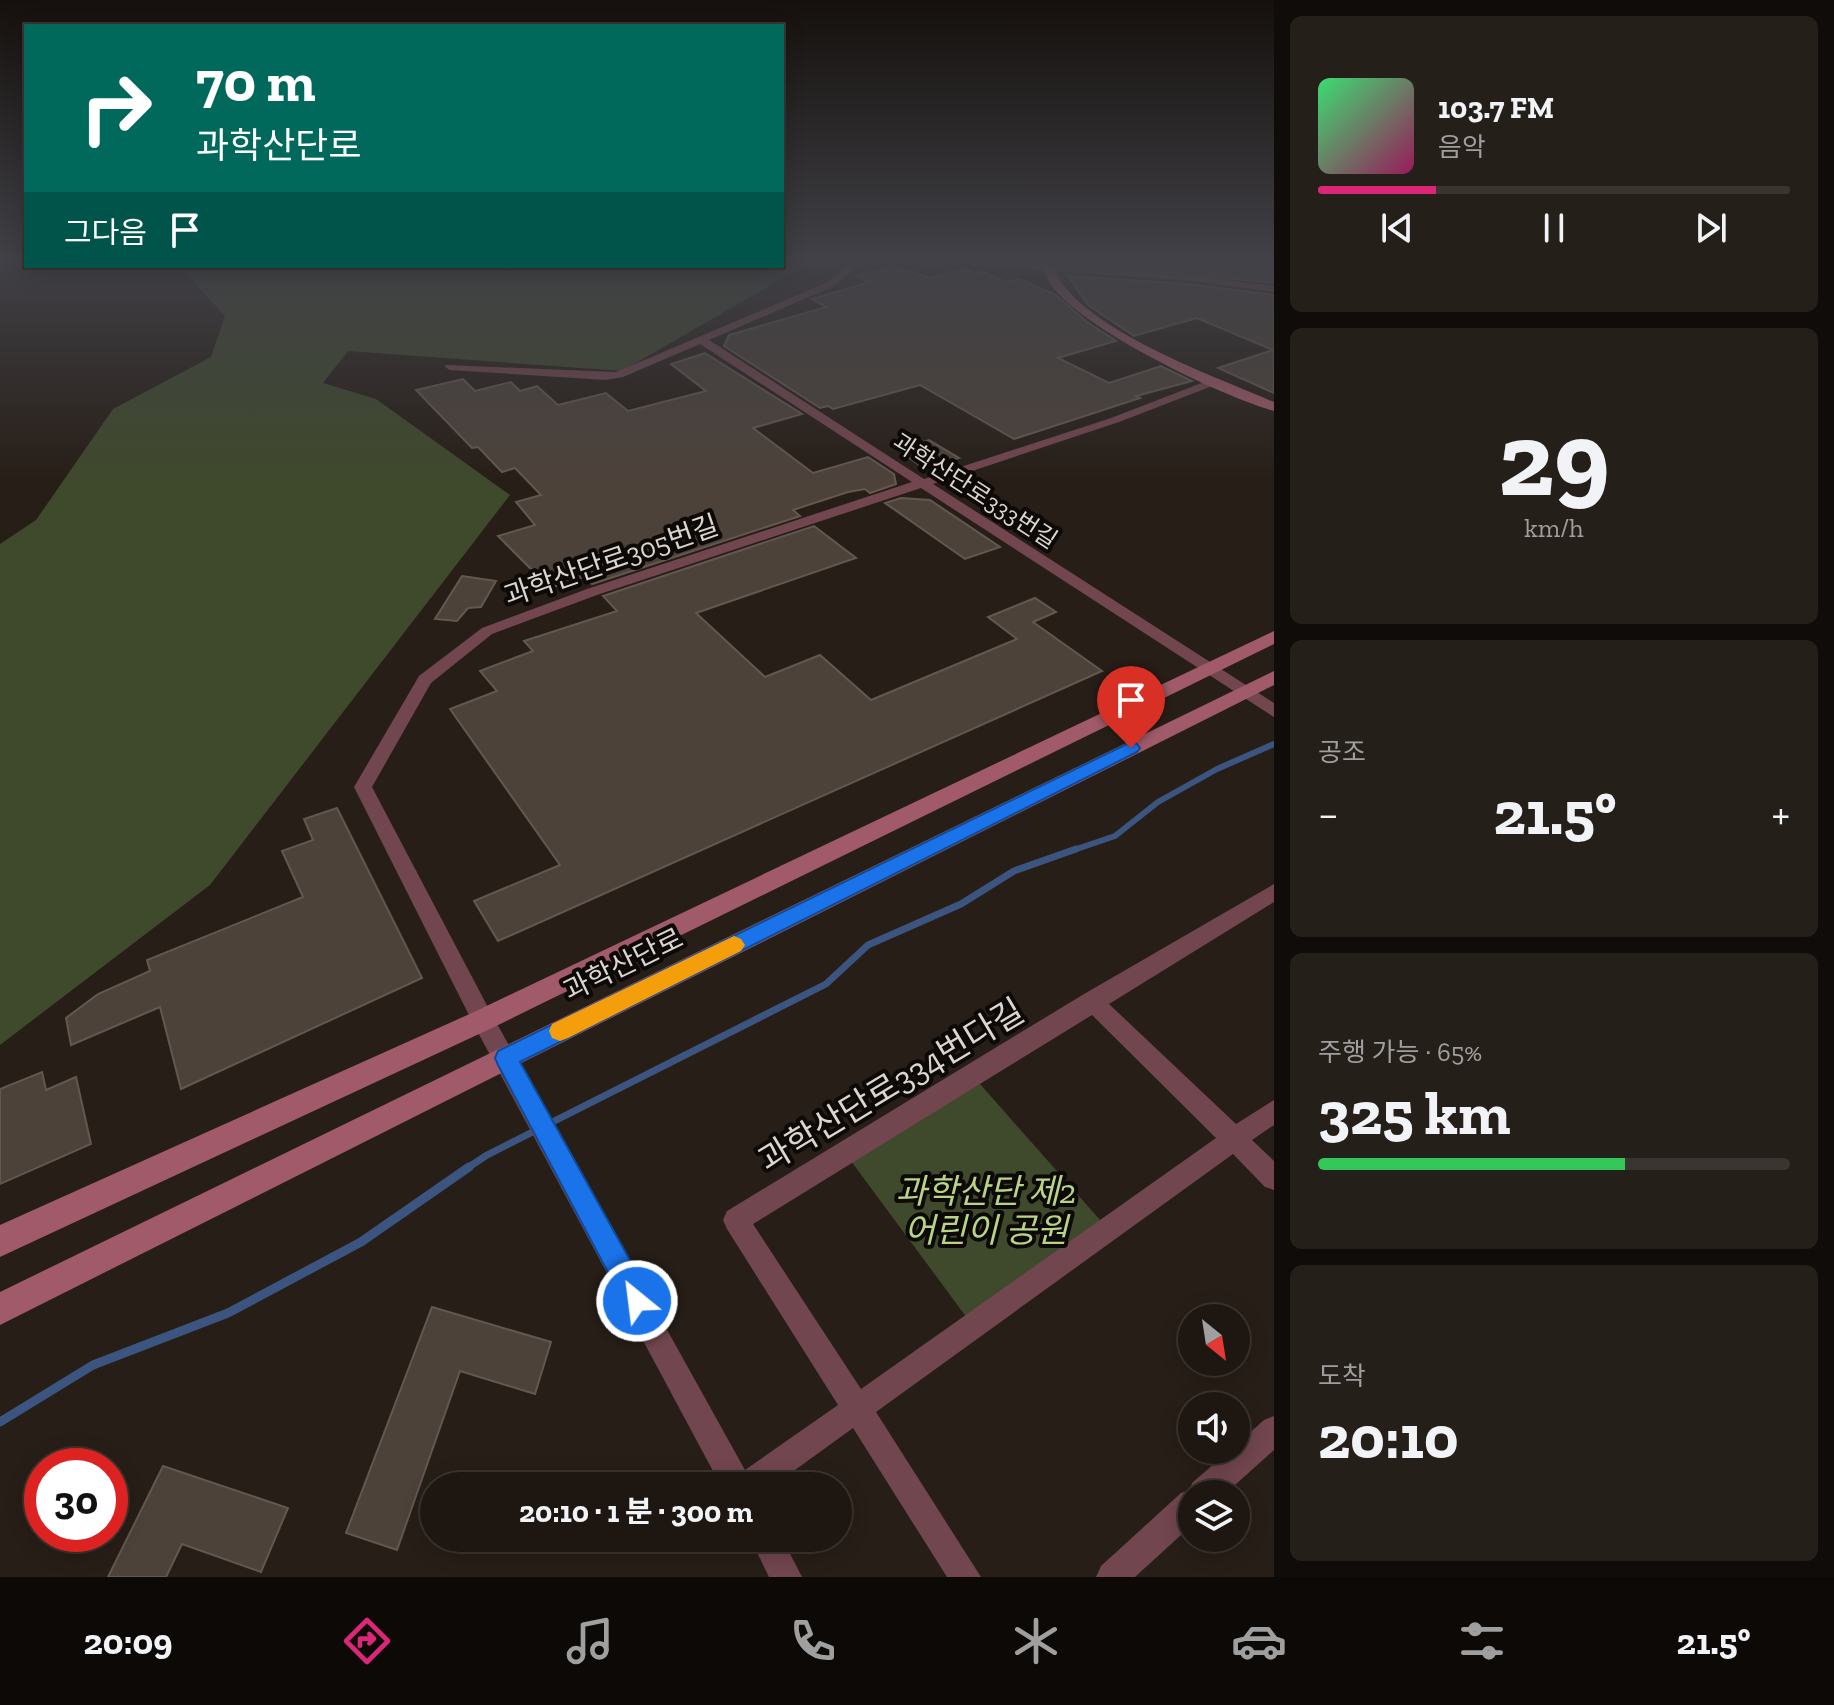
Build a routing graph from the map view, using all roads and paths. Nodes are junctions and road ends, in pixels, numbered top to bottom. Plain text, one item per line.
1 (713, 334) edge
2 (1119, 334) edge
3 (700, 339) junction
4 (450, 367) dead end
5 (1216, 381) junction
6 (1274, 407) edge
7 (922, 483) junction
8 (1274, 637) edge
9 (1274, 677) edge
10 (1226, 680) junction
11 (1274, 711) edge
12 (1274, 892) edge
13 (1092, 1001) junction
14 (495, 1039) junction
15 (1274, 1111) edge
16 (1234, 1140) junction
17 (1274, 1178) edge
18 (0, 1241) edge
19 (0, 1309) edge
20 (856, 1409) junction
21 (1274, 1430) edge
22 (729, 1472) edge
23 (768, 1472) edge
24 (1219, 1480) edge
25 (1178, 1517) edge
26 (773, 1552) edge
27 (786, 1577) edge
28 (965, 1577) edge
29 (1112, 1577) edge

1 - 3 street
2 - 5 main road
3 - 4 street
3 - 7 street, 과학산단로333번길
5 - 6 main road
5 - 7 street, 과학산단로305번길
7 - 10 street, 과학산단로333번길
7 - 14 street, 과학산단로305번길
8 - 10 main road, 과학산단로
9 - 10 main road, 과학산단로
10 - 11 street, 과학산단로333번길
10 - 14 main road, 과학산단로
10 - 14 main road, 과학산단로
12 - 13 street, 과학산단로334번다길
13 - 16 street
13 - 20 street, 과학산단로334번다길
14 - 18 main road, 과학산단로
14 - 19 main road, 과학산단로
14 - 22 street
15 - 16 street
16 - 17 street
16 - 20 street
20 - 23 street
20 - 28 street
21 - 24 street
25 - 29 street
26 - 27 street

